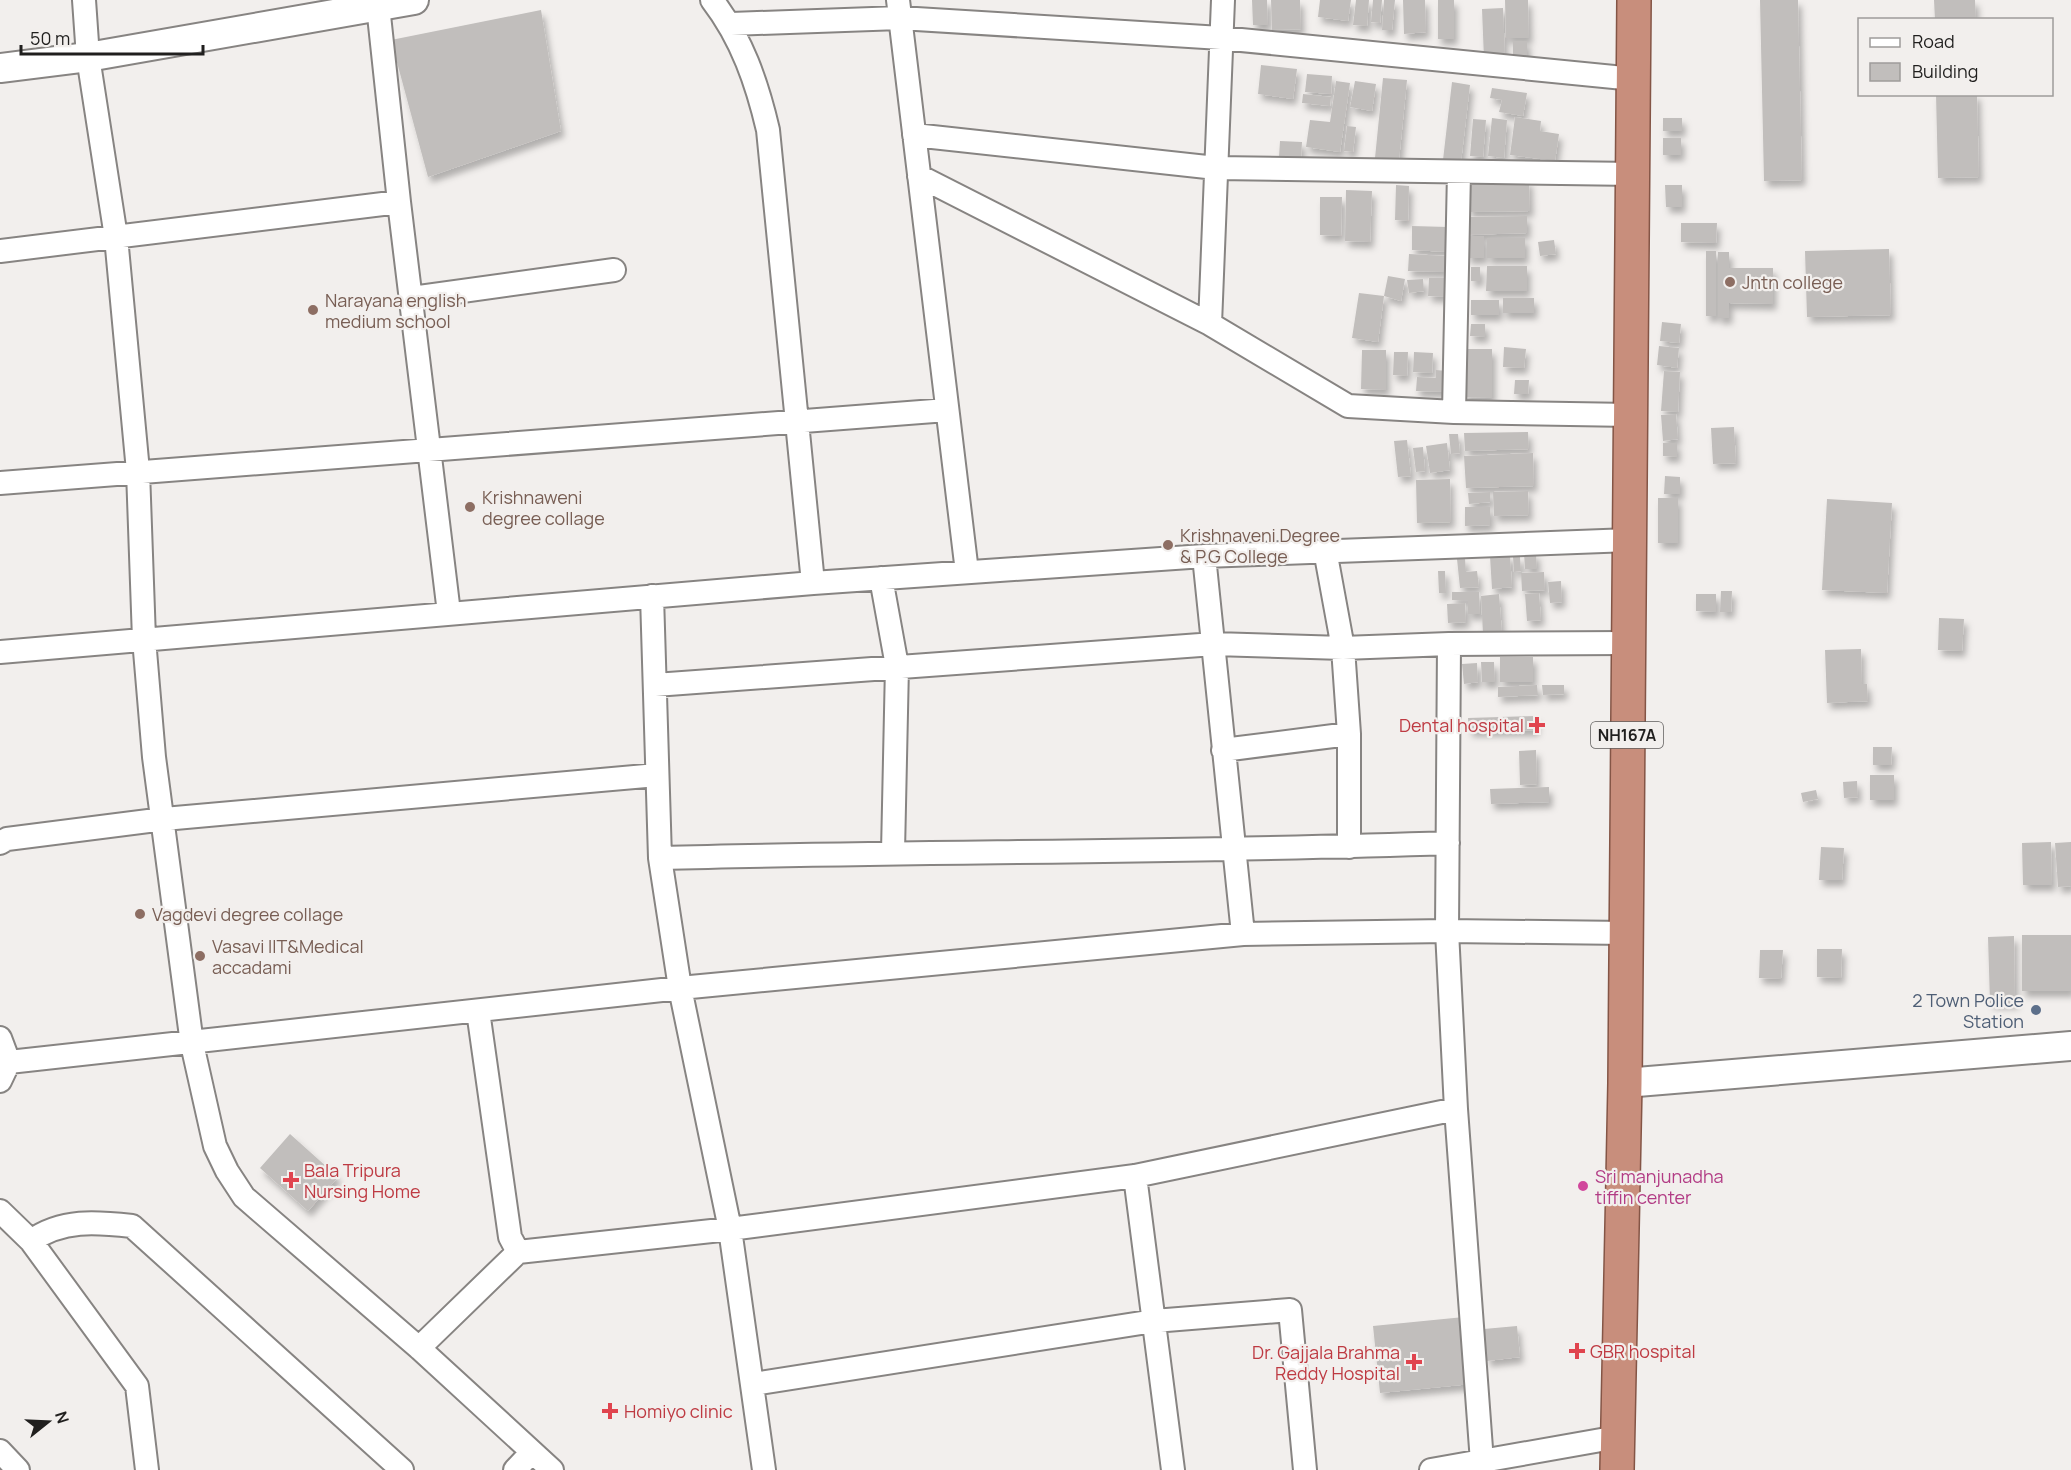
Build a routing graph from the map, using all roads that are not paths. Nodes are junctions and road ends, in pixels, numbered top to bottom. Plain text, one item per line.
1 (84, 0) edge
2 (414, 0) edge
3 (712, 0) edge
4 (1223, 0) edge
5 (1634, 0) edge
6 (378, 6) junction
7 (899, 9) edge
8 (730, 24) junction
9 (1221, 38) junction
10 (88, 57) junction
11 (0, 68) edge
12 (1634, 79) junction
13 (914, 135) junction
14 (1216, 168) junction
15 (1459, 172) junction
16 (1635, 174) junction
17 (919, 176) junction
18 (399, 202) junction
19 (116, 237) junction
20 (0, 251) edge
21 (614, 270) dead end
22 (412, 298) junction
23 (1210, 324) junction
24 (947, 410) junction
25 (1454, 412) junction
26 (1631, 415) junction
27 (797, 421) junction
28 (428, 449) junction
29 (138, 471) junction
30 (0, 483) edge
31 (1630, 540) junction
32 (1325, 550) junction
33 (1204, 556) junction
34 (967, 572) junction
35 (881, 578) junction
36 (813, 582) junction
37 (652, 596) junction
38 (449, 613) junction
39 (144, 639) junction
40 (1627, 643) junction
41 (1214, 644) junction
42 (1449, 644) junction
43 (1344, 648) junction
44 (0, 652) edge
45 (897, 666) junction
46 (655, 685) junction
47 (1349, 734) junction
48 (1223, 750) junction
49 (657, 775) junction
50 (164, 819) junction
51 (0, 843) edge
52 (1448, 843) junction
53 (1349, 847) junction
54 (1232, 851) junction
55 (892, 852) junction
56 (660, 858) junction
57 (1447, 931) junction
58 (1627, 933) junction
59 (1243, 934) junction
60 (680, 988) junction
61 (478, 1011) junction
62 (0, 1038) edge
63 (192, 1044) junction
64 (2071, 1046) edge
65 (5, 1072) edge
66 (1625, 1083) junction
67 (1456, 1109) junction
68 (1135, 1176) junction
69 (0, 1211) edge
70 (730, 1228) junction
71 (31, 1241) junction
72 (518, 1252) junction
73 (1154, 1321) junction
74 (419, 1348) junction
75 (753, 1384) junction
76 (1618, 1436) junction
77 (0, 1451) edge
78 (531, 1453) junction
79 (1482, 1462) junction
80 (18, 1470) edge
81 (147, 1470) edge
82 (402, 1470) edge
83 (515, 1470) edge
84 (552, 1470) edge
85 (764, 1470) edge
86 (1173, 1470) edge
87 (1305, 1470) edge
88 (1431, 1470) edge
89 (1617, 1470) edge

1 - 10 street
2 - 6 street
3 - 8 street
4 - 9 street
5 - 12 highway, NH167A
6 - 10 street
6 - 18 street
7 - 8 street
7 - 9 street
7 - 13 street
8 - 27 street
9 - 12 street
9 - 14 street
10 - 11 street
10 - 19 street
12 - 16 highway, NH167A
13 - 14 street
13 - 17 street
14 - 15 street
14 - 23 street
15 - 16 street
15 - 25 street
16 - 26 highway, NH167A
17 - 23 street
17 - 24 street
18 - 19 street
18 - 22 street
19 - 20 street
19 - 29 street
21 - 22 street
22 - 28 street
23 - 25 street
24 - 27 street
24 - 34 street
25 - 26 street
26 - 31 highway, NH167A
27 - 28 street
27 - 36 street
28 - 29 street
28 - 38 street
29 - 30 street
29 - 39 street
31 - 32 street
31 - 40 highway, NH167A
32 - 33 street
32 - 43 street
33 - 34 street
33 - 41 street
34 - 35 street
35 - 36 street
35 - 45 street
36 - 37 street
37 - 38 street
37 - 46 street
38 - 39 street
39 - 44 street
39 - 50 street
40 - 42 street
40 - 58 highway, NH167A
41 - 43 street
41 - 45 street
41 - 48 street
42 - 43 street
42 - 52 street
43 - 47 street
45 - 46 street
45 - 55 street
46 - 49 street
47 - 48 street
47 - 53 street
48 - 54 street
49 - 50 street
49 - 56 street
50 - 51 street
50 - 63 street
52 - 53 street
52 - 57 street
53 - 54 street
54 - 55 street
54 - 59 street
55 - 56 street
56 - 60 street
57 - 58 street
57 - 59 street
57 - 67 street
58 - 66 highway, NH167A
59 - 60 street
60 - 61 street
60 - 70 street
61 - 63 street
61 - 72 street
62 - 65 street
63 - 65 street
63 - 74 street
64 - 66 street
66 - 76 highway, NH167A
67 - 68 street
67 - 79 street
68 - 70 street
68 - 73 street
69 - 71 street
70 - 72 street
70 - 75 street
71 - 81 street
71 - 82 street
72 - 74 street
73 - 75 street
73 - 86 street
73 - 87 street
74 - 78 street
75 - 85 street
76 - 79 street
76 - 89 highway, NH167A
77 - 80 street
78 - 83 street
78 - 84 street
79 - 88 street

